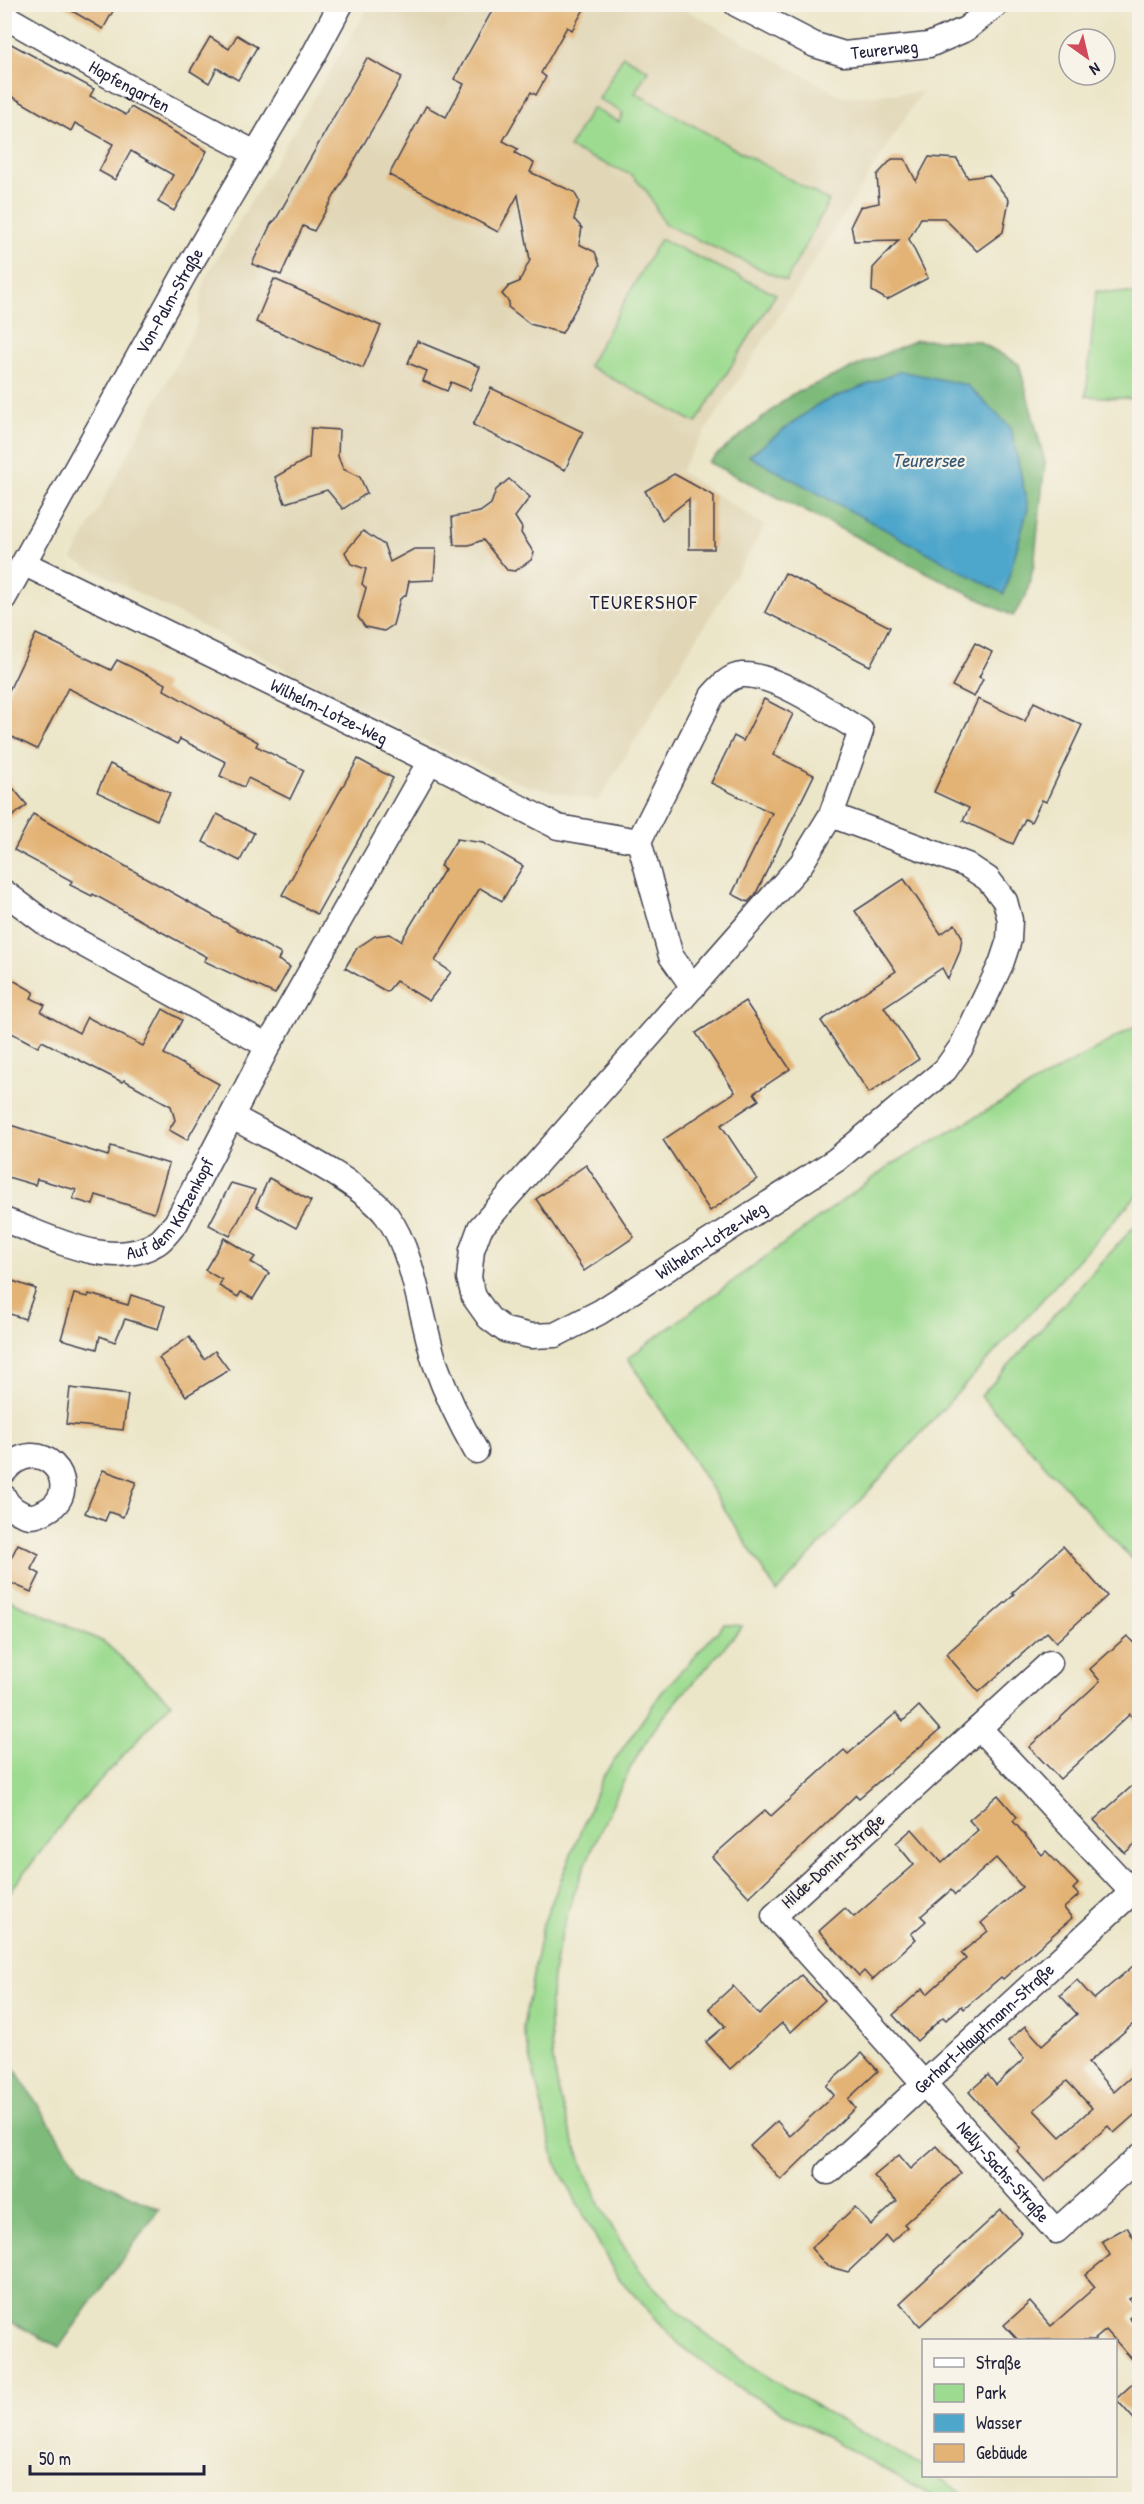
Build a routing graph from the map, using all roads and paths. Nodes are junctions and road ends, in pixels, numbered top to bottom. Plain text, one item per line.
1 (341, 4) edge
2 (736, 4) edge
3 (997, 4) edge
4 (4, 16) edge
5 (255, 153) junction
6 (25, 564) junction
7 (4, 598) edge
8 (430, 761) junction
9 (831, 815) junction
10 (639, 841) junction
11 (4, 892) edge
12 (693, 987) junction
13 (268, 1046) junction
14 (233, 1117) junction
15 (4, 1220) edge
16 (476, 1451) dead end
17 (4, 1472) edge
18 (4, 1497) edge
19 (1050, 1663) dead end
20 (979, 1728) junction
21 (1136, 1889) edge
22 (924, 2084) junction
23 (1137, 2165) edge
24 (828, 2172) dead end

1 - 5 street, Von-Palm-Straße
2 - 3 street, Teurerweg
4 - 5 street, Hopfengarten
5 - 6 street, Von-Palm-Straße
6 - 7 street, Von-Palm-Straße
6 - 8 street, Wilhelm-Lotze-Weg
8 - 10 street, Wilhelm-Lotze-Weg
8 - 13 street, Auf dem Katzenkopf
9 - 10 street, Wilhelm-Lotze-Weg
9 - 12 street, Wilhelm-Lotze-Weg
9 - 12 street, Wilhelm-Lotze-Weg
10 - 12 street
11 - 13 street
13 - 14 street, Auf dem Katzenkopf
14 - 15 street, Auf dem Katzenkopf
14 - 16 street
17 - 18 street
19 - 20 street, Hilde-Domin-Straße
20 - 21 street
20 - 22 street, Hilde-Domin-Straße
21 - 22 street, Gerhart-Hauptmann-Straße
22 - 23 street, Nelly-Sachs-Straße
22 - 24 street, Gerhart-Hauptmann-Straße

